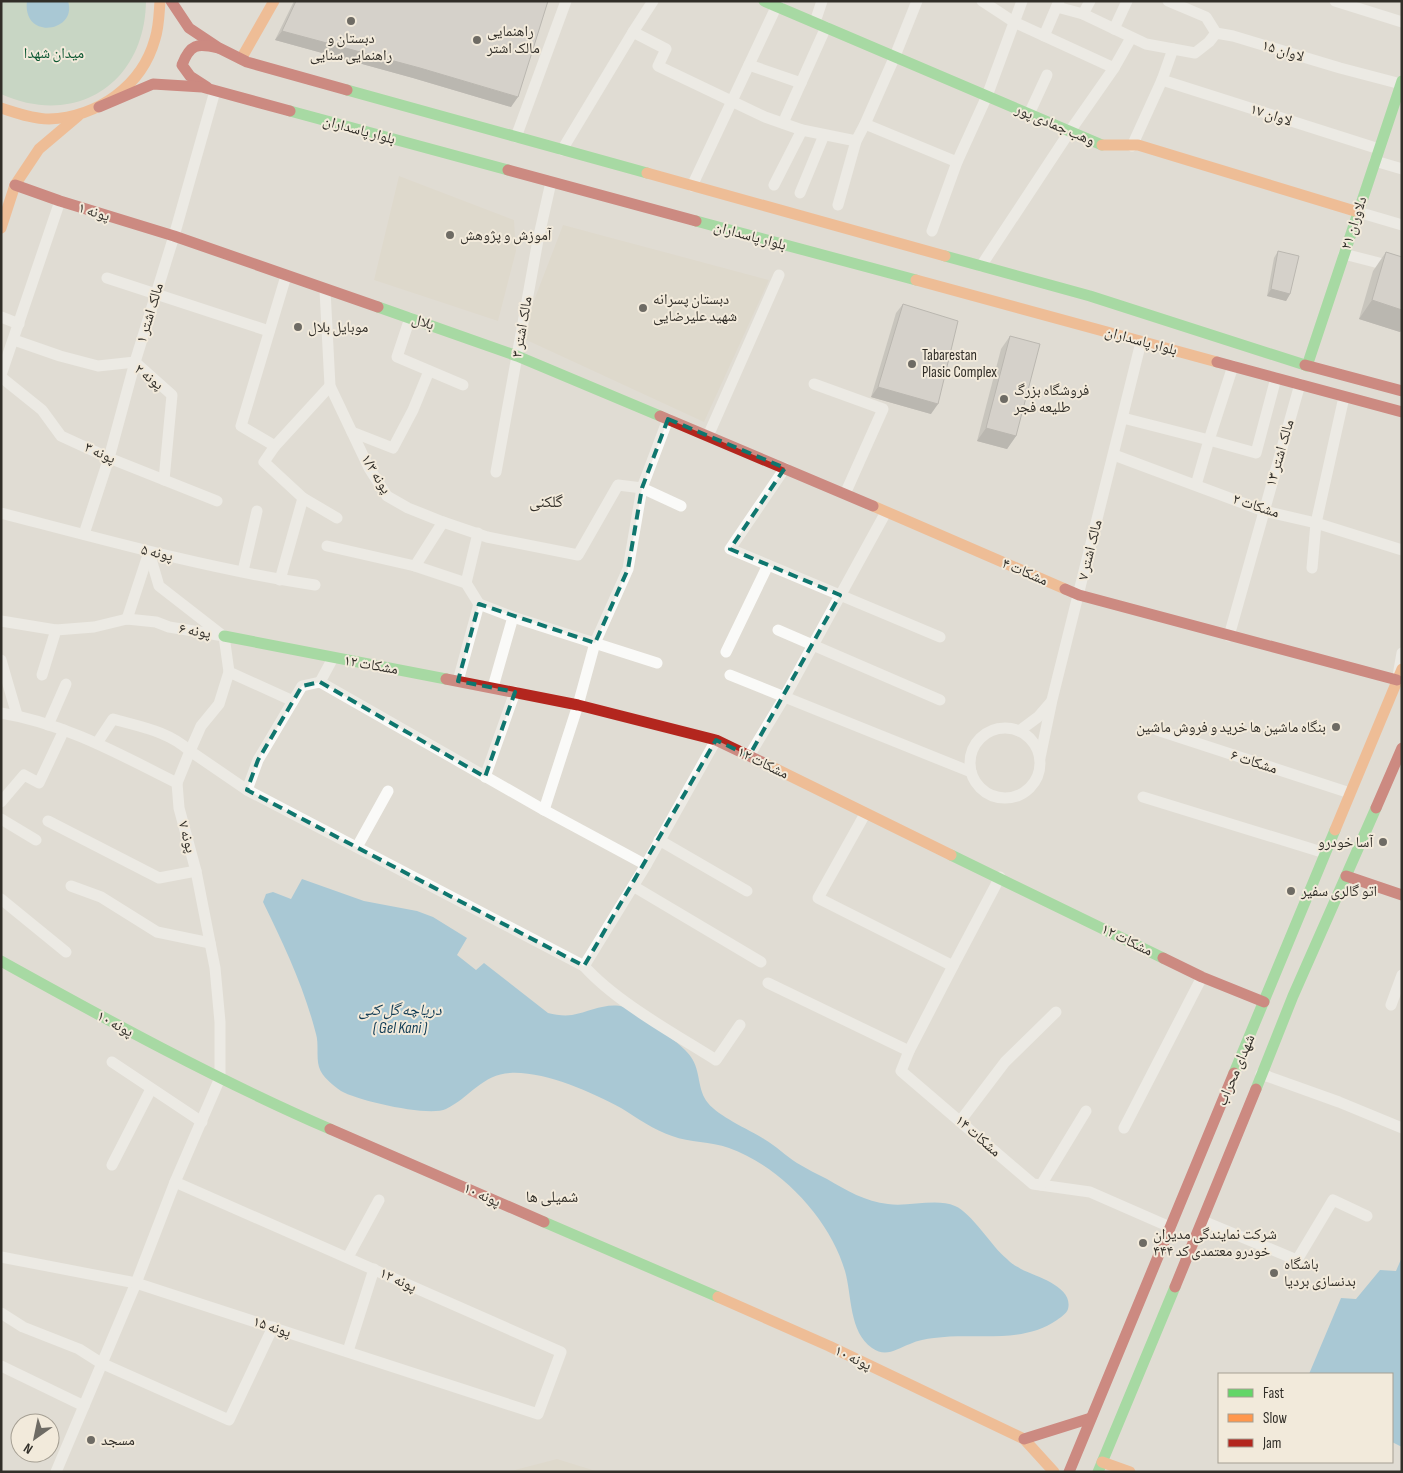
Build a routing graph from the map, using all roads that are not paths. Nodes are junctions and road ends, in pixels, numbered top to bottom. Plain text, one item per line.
1 (160, 1) edge
2 (171, 1) edge
3 (274, 1) edge
4 (566, 1) edge
5 (653, 1) edge
6 (764, 1) edge
7 (822, 1) edge
8 (917, 1) edge
9 (982, 1) edge
10 (1022, 1) edge
11 (1090, 1) edge
12 (1126, 1) edge
13 (1168, 1) edge
14 (1335, 1) edge
15 (778, 3) edge
16 (1058, 4) edge
17 (1083, 14) junction
18 (1014, 22) junction
19 (1402, 22) edge
20 (821, 24) junction
21 (1114, 29) junction
22 (633, 32) junction
23 (1216, 33) junction
24 (1044, 36) junction
25 (1131, 38) junction
26 (219, 48) junction
27 (1173, 48) junction
28 (895, 56) junction
29 (241, 59) junction
30 (749, 65) junction
31 (1114, 68) junction
32 (1047, 75) dead end
33 (1162, 80) junction
34 (1401, 82) edge
35 (801, 83) junction
36 (215, 91) junction
37 (987, 96) junction
38 (732, 100) junction
39 (99, 107) junction
40 (1, 108) edge
41 (1397, 113) edge
42 (1029, 114) junction
43 (78, 115) junction
44 (783, 123) junction
45 (865, 124) junction
46 (802, 130) junction
47 (1070, 131) junction
48 (824, 135) junction
49 (516, 137) junction
50 (856, 141) junction
51 (1132, 146) junction
52 (1379, 149) junction
53 (562, 150) junction
54 (1375, 161) junction
55 (957, 162) junction
56 (1402, 169) edge
57 (551, 182) junction
58 (15, 185) junction
59 (774, 185) dead end
60 (692, 186) junction
61 (800, 193) dead end
62 (60, 202) junction
63 (838, 205) dead end
64 (1358, 212) junction
65 (1402, 224) edge
66 (1, 228) edge
67 (932, 231) dead end
68 (174, 236) junction
69 (1344, 254) junction
70 (981, 266) junction
71 (1402, 269) edge
72 (286, 276) junction
73 (780, 276) dead end
74 (107, 278) dead end
75 (325, 290) junction
76 (156, 295) junction
77 (1, 317) edge
78 (410, 318) junction
79 (19, 324) junction
80 (269, 331) junction
81 (14, 340) junction
82 (1142, 342) junction
83 (517, 356) junction
84 (135, 362) junction
85 (1233, 366) junction
86 (1307, 366) junction
87 (430, 371) junction
88 (1, 376) edge
89 (1276, 378) junction
90 (814, 384) dead end
91 (1300, 384) junction
92 (463, 385) dead end
93 (330, 386) junction
94 (1402, 391) edge
95 (1344, 397) junction
96 (1402, 412) edge
97 (1123, 418) junction
98 (668, 419) junction
99 (352, 432) junction
100 (708, 436) junction
101 (1209, 440) junction
102 (275, 446) junction
103 (1114, 455) junction
104 (109, 458) junction
105 (785, 468) junction
106 (496, 472) dead end
107 (164, 480) junction
108 (1196, 485) junction
109 (642, 488) junction
110 (845, 494) junction
111 (303, 498) junction
112 (217, 501) dead end
113 (681, 506) dead end
114 (257, 511) dead end
115 (1264, 511) junction
116 (886, 512) junction
117 (1, 513) edge
118 (337, 518) dead end
119 (443, 522) junction
120 (1316, 523) junction
121 (478, 533) junction
122 (84, 534) junction
123 (327, 546) dead end
124 (1402, 550) edge
125 (149, 552) junction
126 (768, 565) junction
127 (415, 566) junction
128 (1312, 568) dead end
129 (243, 571) junction
130 (280, 580) junction
131 (466, 583) junction
132 (315, 585) dead end
133 (840, 595) junction
134 (1079, 595) junction
135 (479, 604) junction
136 (513, 617) junction
137 (127, 619) junction
138 (1, 622) edge
139 (56, 630) junction
140 (778, 630) dead end
141 (224, 636) junction
142 (1229, 636) junction
143 (940, 637) dead end
144 (595, 643) junction
145 (812, 645) junction
146 (726, 652) dead end
147 (1402, 653) edge
148 (332, 658) junction
149 (1, 660) edge
150 (657, 663) dead end
151 (1402, 669) edge
152 (229, 672) junction
153 (42, 675) dead end
154 (730, 675) dead end
155 (1397, 680) junction
156 (458, 681) junction
157 (320, 682) junction
158 (66, 684) dead end
159 (493, 687) junction
160 (515, 692) junction
161 (784, 698) junction
162 (940, 700) dead end
163 (1052, 700) junction
164 (293, 701) junction
165 (578, 705) junction
166 (1, 713) edge
167 (17, 715) junction
168 (48, 724) junction
169 (64, 730) junction
170 (1157, 730) dead end
171 (1019, 731) junction
172 (716, 740) junction
173 (97, 743) junction
174 (1402, 748) edge
175 (190, 751) junction
176 (749, 756) junction
177 (1040, 758) junction
178 (971, 772) junction
179 (485, 777) junction
180 (177, 783) junction
181 (247, 790) junction
182 (388, 791) dead end
183 (1350, 793) junction
184 (1143, 797) dead end
185 (1, 802) edge
186 (544, 810) junction
187 (865, 814) junction
188 (1, 819) edge
189 (48, 821) dead end
190 (36, 840) dead end
191 (659, 840) junction
192 (357, 847) junction
193 (1325, 853) junction
194 (646, 865) junction
195 (196, 871) junction
196 (1346, 876) junction
197 (1000, 877) junction
198 (71, 886) dead end
199 (633, 886) junction
200 (748, 891) dead end
201 (1402, 895) edge
202 (1, 899) edge
203 (210, 943) junction
204 (66, 952) dead end
205 (1, 961) edge
206 (760, 962) dead end
207 (584, 966) junction
208 (953, 966) junction
209 (1402, 975) edge
210 (1202, 977) junction
211 (768, 983) dead end
212 (1264, 1002) junction
213 (1391, 1005) dead end
214 (1056, 1012) dead end
215 (740, 1025) dead end
216 (909, 1052) junction
217 (112, 1062) dead end
218 (1261, 1074) junction
219 (220, 1078) junction
220 (151, 1089) junction
221 (1086, 1111) dead end
222 (961, 1120) junction
223 (202, 1122) junction
224 (1124, 1128) dead end
225 (1402, 1128) edge
226 (112, 1165) dead end
227 (175, 1182) junction
228 (1041, 1184) junction
229 (379, 1200) dead end
230 (1367, 1216) dead end
231 (1202, 1221) junction
232 (1170, 1227) junction
233 (1, 1257) edge
234 (348, 1258) junction
235 (374, 1269) junction
236 (136, 1283) junction
237 (1, 1313) edge
238 (273, 1327) junction
239 (348, 1351) junction
240 (101, 1363) junction
241 (1, 1366) edge
242 (84, 1406) junction
243 (538, 1414) joint
244 (1091, 1418) junction
245 (1024, 1439) junction
246 (1100, 1467) edge
247 (56, 1472) edge
248 (1054, 1472) edge
249 (1069, 1472) edge
250 (1130, 1472) edge

1 - 39 street
2 - 26 street, بلوار پاسداران
3 - 29 street
4 - 49 street
5 - 22 street
6 - 15 street, وهب جمادی پور
7 - 20 street
8 - 28 street
9 - 18 street
10 - 18 street
11 - 17 street
12 - 21 street
13 - 23 street
14 - 19 street
15 - 20 street, وهب جمادی پور
15 - 30 street
16 - 17 street
16 - 24 street
17 - 21 street
18 - 24 street
18 - 37 street
20 - 28 street, وهب جمادی پور
20 - 35 street
21 - 25 street
22 - 38 street
22 - 53 street
23 - 27 street
23 - 34 street, لاوان ۱۵
24 - 31 street
25 - 27 street
25 - 31 street
26 - 29 street, بلوار پاسداران
26 - 36 street
27 - 33 street
28 - 37 street, وهب جمادی پور
28 - 45 street
29 - 49 street, بلوار پاسداران
30 - 35 street
30 - 38 street
31 - 47 street
32 - 42 street
33 - 51 street
33 - 52 street, لاوان ۱۷
34 - 41 street, دلاوران ۲۱
35 - 44 street
36 - 39 street, بلوار پاسداران
36 - 57 street, بلوار پاسداران
36 - 68 street, مالک اشتر ۱
37 - 42 street, وهب جمادی پور
37 - 55 street
38 - 44 street
38 - 60 street
39 - 43 street
40 - 43 street
41 - 52 street, دلاوران ۲۱
42 - 47 street, وهب جمادی پور
43 - 58 street
44 - 46 street
45 - 50 street
45 - 55 street
46 - 48 street
46 - 59 street
47 - 51 street, وهب جمادی پور
47 - 70 street
48 - 50 street
48 - 61 street
49 - 53 street, بلوار پاسداران
50 - 63 street
51 - 64 street, وهب جمادی پور
52 - 54 street, دلاوران ۲۱
53 - 60 street, بلوار پاسداران
54 - 56 street
54 - 64 street, دلاوران ۲۱
55 - 67 street
57 - 82 street, بلوار پاسداران
57 - 83 street, مالک اشتر ۳
58 - 62 street, پونه ۱
58 - 66 street
60 - 70 street, بلوار پاسداران
62 - 68 street, پونه ۱
62 - 79 street
64 - 65 street
64 - 69 street, دلاوران ۲۱
68 - 72 street, بلال
68 - 76 street, مالک اشتر ۱
69 - 71 street
69 - 86 street, دلاوران ۲۱
70 - 86 street, بلوار پاسداران
72 - 75 street, بلال
72 - 80 street
73 - 100 street
74 - 76 street
75 - 78 street, بلال
75 - 93 street, پونه ۱/۳
76 - 80 street
76 - 84 street, مالک اشتر ۱
77 - 79 street
78 - 83 street, بلال
78 - 87 street
79 - 81 street
80 - 102 street
81 - 84 street, پونه ۲
81 - 88 street
82 - 85 street, بلوار پاسداران
82 - 97 street, مالک اشتر ۷
83 - 98 street, بلال
83 - 106 street, مالک اشتر ۳
84 - 104 street, مالک اشتر ۱
84 - 107 street, پونه ۲
85 - 89 street, بلوار پاسداران
85 - 101 street
86 - 94 street, بلوار پاسداران
87 - 92 street
87 - 99 street
88 - 104 street, پونه ۳
89 - 91 street, بلوار پاسداران
89 - 101 street
90 - 110 street
91 - 95 street, بلوار پاسداران
91 - 115 street, مالک اشتر ۱۳
93 - 99 street, پونه ۱/۳
93 - 102 street
95 - 96 street, بلوار پاسداران
95 - 120 street
97 - 101 street
97 - 103 street, مالک اشتر ۷
98 - 100 street, مشکات ۴
98 - 109 street
99 - 119 street, پونه ۱/۳
100 - 105 street, مشکات ۴
101 - 108 street
102 - 111 street
103 - 108 street, مشکات ۲
103 - 134 street, مالک اشتر ۷
104 - 107 street, پونه ۳
104 - 122 street, مالک اشتر ۱
105 - 110 street, مشکات ۴
105 - 126 street
107 - 112 street, پونه ۳
108 - 115 street, مشکات ۲
109 - 113 street
109 - 121 street, پونه ۱/۳
109 - 144 street
110 - 116 street, مشکات ۴
111 - 118 street
111 - 130 street
114 - 129 street
115 - 120 street, مشکات ۲
115 - 142 street, مالک اشتر ۱۳
116 - 133 street
116 - 134 street, مشکات ۴
117 - 122 street, پونه ۵
119 - 121 street, پونه ۱/۳
119 - 127 street
120 - 124 street, مشکات ۲
120 - 128 street
121 - 131 street
122 - 125 street, پونه ۵
123 - 127 street
125 - 129 street, پونه ۵
125 - 137 street
125 - 141 street
126 - 133 street
126 - 146 street
127 - 131 street
129 - 130 street, پونه ۵
130 - 132 street, پونه ۵
131 - 135 street
133 - 143 street
133 - 145 street
134 - 142 street, مشکات ۴
134 - 163 street, مالک اشتر ۷
135 - 136 street
135 - 156 street
136 - 144 street
136 - 159 street
137 - 139 street, پونه ۶
137 - 141 street, پونه ۶
138 - 139 street, پونه ۶
139 - 153 street
140 - 145 street
141 - 148 street, مشکات ۱۲
141 - 152 street, پونه ۶
142 - 155 street, مشکات ۴
144 - 150 street
144 - 165 street
145 - 161 street
145 - 162 street
147 - 155 street
148 - 156 street, مشکات ۱۲
148 - 157 street
149 - 167 street
151 - 155 street, شهدای محراب
152 - 164 street
152 - 175 street, پونه ۶
154 - 161 street
155 - 183 street, شهدای محراب
156 - 159 street, مشکات ۱۲
157 - 164 street
157 - 179 street
158 - 168 street
159 - 160 street, مشکات ۱۲
160 - 165 street, مشکات ۱۲
160 - 179 street
161 - 176 street
161 - 178 street
163 - 171 street
163 - 177 street, مالک اشتر ۷
164 - 181 street
165 - 172 street, مشکات ۱۲
165 - 186 street
166 - 167 street
167 - 168 street
168 - 169 street
169 - 173 street
169 - 185 street
170 - 183 street, مشکات ۶
171 - 177 street
171 - 178 street
172 - 176 street, مشکات ۱۲
172 - 191 street
173 - 175 street
173 - 180 street
174 - 196 street, شهدای محراب
175 - 180 street, پونه ۶
175 - 181 street
176 - 187 street, مشکات ۱۲
177 - 178 street
179 - 186 street
180 - 195 street, پونه ۷
181 - 192 street
182 - 192 street
183 - 193 street, شهدای محراب
184 - 193 street
186 - 194 street
187 - 197 street, مشکات ۱۲
187 - 208 street
188 - 190 street
189 - 195 street
191 - 194 street
191 - 200 street
192 - 207 street
193 - 212 street, شهدای محراب
194 - 199 street
195 - 203 street, پونه ۷
196 - 201 street
196 - 218 street, شهدای محراب
197 - 208 street, مشکات ۱۴
197 - 210 street, مشکات ۱۲
198 - 203 street
199 - 206 street
199 - 207 street
202 - 204 street
203 - 219 street, پونه ۷
205 - 219 street, پونه ۱۰
207 - 215 street
208 - 216 street, مشکات ۱۴
209 - 213 street
210 - 212 street, مشکات ۱۲
210 - 224 street
211 - 216 street
212 - 232 street, شهدای محراب
214 - 222 street
216 - 222 street, مشکات ۱۴
217 - 220 street
218 - 225 street
218 - 231 street, شهدای محراب
219 - 223 street
219 - 245 street, پونه ۱۰
220 - 223 street
220 - 226 street
221 - 228 street
222 - 228 street, مشکات ۱۴
223 - 227 street
227 - 234 street, پونه ۱۲
227 - 236 street
228 - 232 street, مشکات ۱۴
229 - 234 street
230 - 231 street
231 - 246 street, شهدای محراب
232 - 244 street, شهدای محراب
233 - 236 street, پونه ۱۵
234 - 235 street, پونه ۱۲
235 - 239 street
235 - 243 street, پونه ۱۲
236 - 238 street, پونه ۱۵
236 - 240 street
237 - 240 street
238 - 239 street, پونه ۱۵
238 - 240 street
239 - 243 street, پونه ۱۵
240 - 242 street
241 - 242 street
242 - 247 street
244 - 245 street
244 - 249 street, شهدای محراب
245 - 248 street
246 - 250 street

